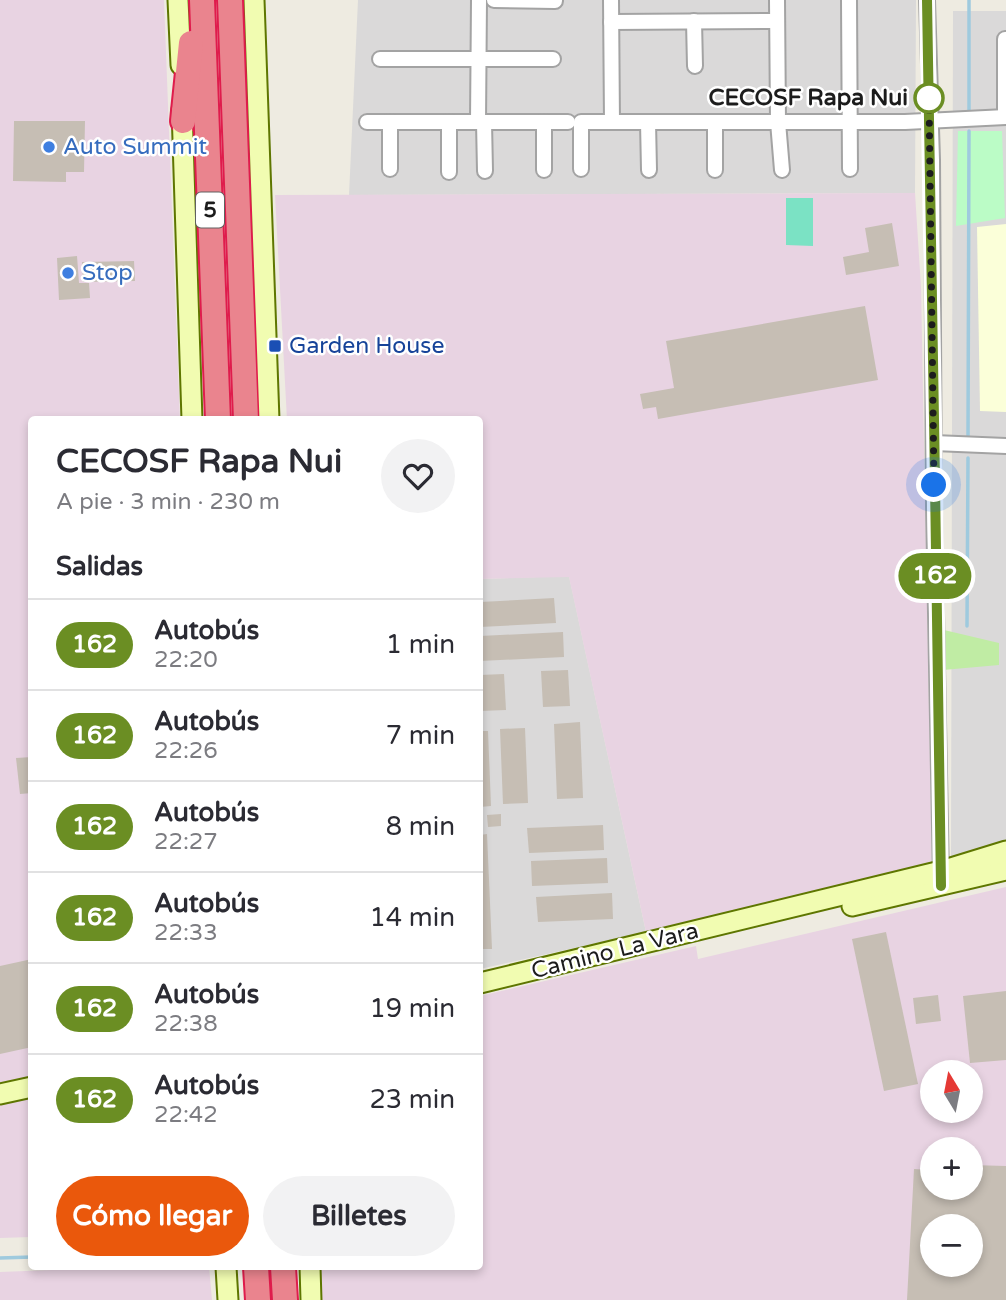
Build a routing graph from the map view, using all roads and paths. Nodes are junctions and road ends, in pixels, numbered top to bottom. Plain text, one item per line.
1 (178, 0) edge
2 (195, 0) edge
3 (202, 0) edge
4 (230, 0) edge
5 (254, 0) edge
6 (479, 0) edge
7 (494, 0) edge
8 (611, 0) edge
9 (777, 0) edge
10 (849, 0) edge
11 (927, 0) edge
12 (555, 1) edge
13 (694, 21) junction
14 (777, 21) junction
15 (611, 22) junction
16 (1005, 39) edge
17 (380, 59) dead end
18 (479, 59) junction
19 (552, 59) dead end
20 (695, 66) dead end
21 (1005, 117) edge
22 (930, 120) junction
23 (183, 121) junction
24 (368, 122) dead end
25 (390, 122) junction
26 (449, 122) junction
27 (481, 122) junction
28 (544, 122) junction
29 (568, 122) dead end
30 (612, 122) junction
31 (648, 122) junction
32 (715, 122) junction
33 (778, 122) junction
34 (850, 122) junction
35 (390, 169) dead end
36 (581, 169) dead end
37 (850, 169) dead end
38 (544, 170) dead end
39 (649, 170) dead end
40 (715, 170) dead end
41 (782, 170) dead end
42 (485, 171) dead end
43 (449, 172) dead end
44 (192, 416) edge
45 (218, 416) edge
46 (246, 416) edge
47 (269, 416) edge
48 (934, 443) junction
49 (1006, 446) edge
50 (1006, 851) edge
51 (1006, 870) edge
52 (941, 879) junction
53 (483, 982) edge
54 (28, 1088) edge
55 (0, 1094) edge
56 (226, 1270) edge
57 (256, 1270) edge
58 (283, 1270) edge
59 (310, 1270) edge
60 (228, 1300) edge
61 (258, 1300) edge
62 (285, 1300) edge
63 (312, 1300) edge

1 - 23 street
2 - 23 highway
3 - 45 highway, 5
4 - 46 highway, 5
5 - 47 street
6 - 18 street
7 - 12 street
8 - 15 street
9 - 14 street
10 - 34 street
11 - 22 street
13 - 14 street
13 - 15 street
13 - 20 street
14 - 33 street
15 - 30 street
16 - 21 street
17 - 18 street
18 - 19 street
18 - 27 street
21 - 22 street
22 - 34 street
22 - 48 street
23 - 44 street
24 - 25 street
25 - 26 street
25 - 35 street
26 - 27 street
26 - 43 street
27 - 28 street
27 - 42 street
28 - 29 street
28 - 38 street
30 - 31 street
30 - 36 street
31 - 32 street
31 - 39 street
32 - 33 street
32 - 40 street
33 - 34 street
33 - 41 street
34 - 37 street
48 - 49 street
48 - 52 street
50 - 52 street, Camino La Vara
51 - 52 street, Camino La Vara
52 - 53 street, Camino La Vara
54 - 55 street
56 - 60 street
57 - 61 highway
58 - 62 highway
59 - 63 street

